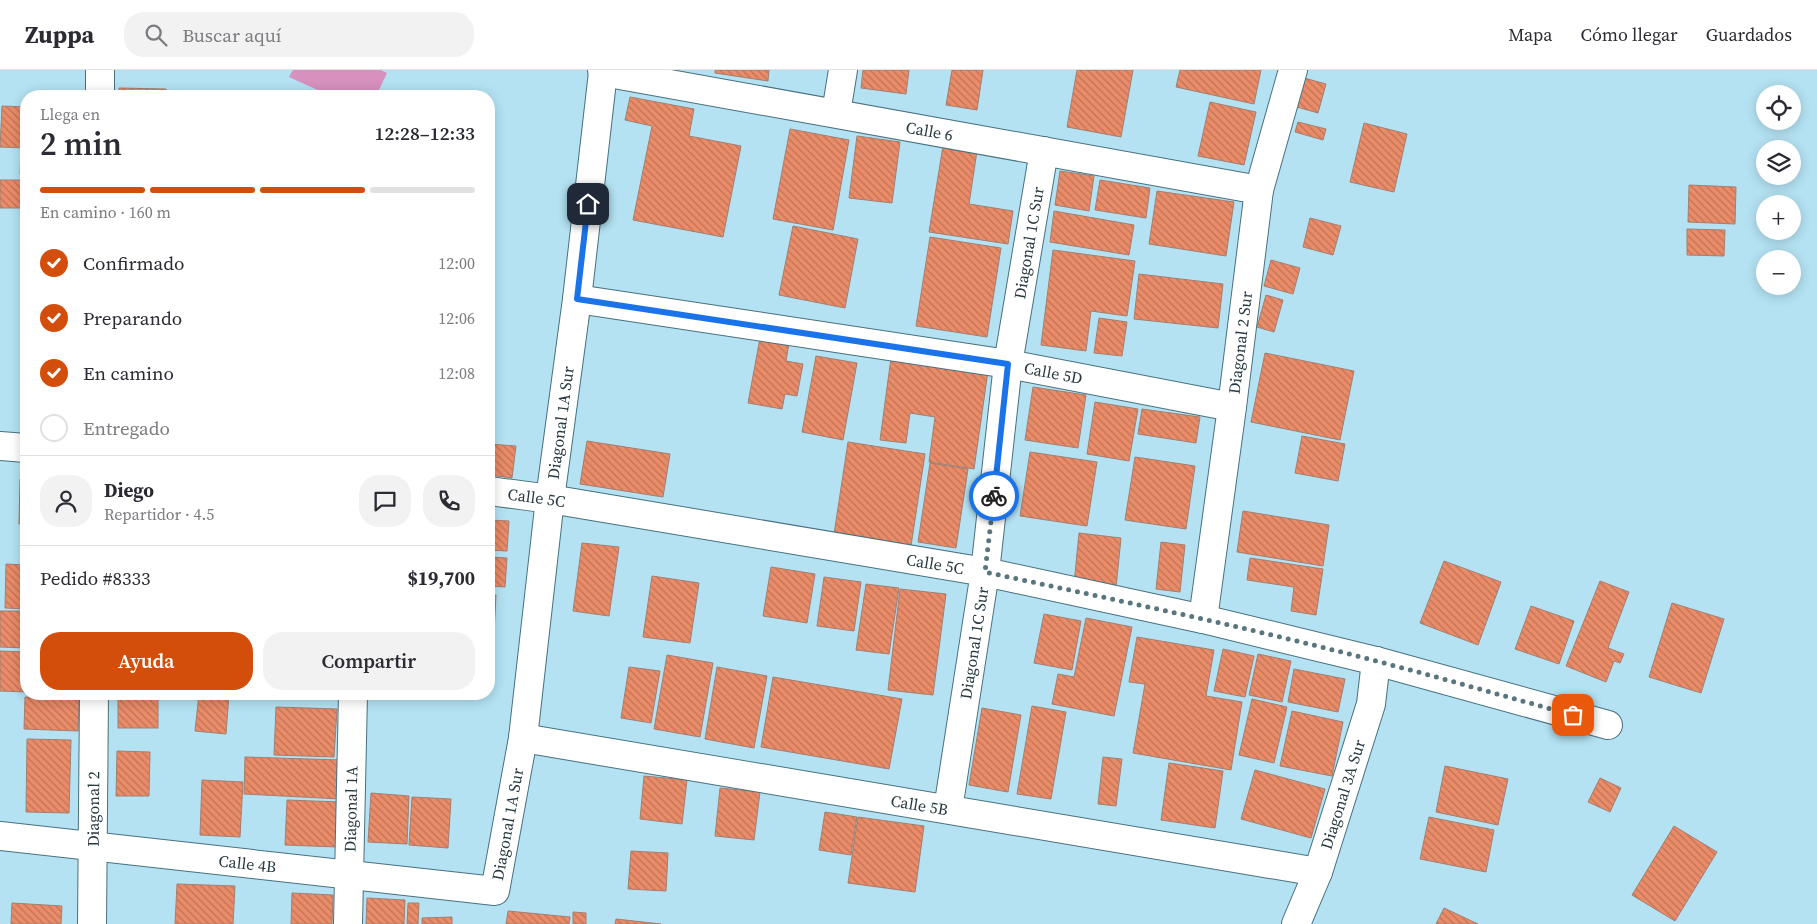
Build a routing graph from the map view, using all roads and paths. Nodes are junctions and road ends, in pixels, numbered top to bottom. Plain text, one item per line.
1 (100, 70) edge
2 (843, 70) edge
3 (1293, 70) edge
4 (602, 71) edge
5 (100, 90) edge
6 (836, 113) junction
7 (1044, 151) junction
8 (1259, 190) junction
9 (577, 299) junction
10 (1008, 364) junction
11 (1232, 407) junction
12 (0, 446) edge
13 (20, 448) edge
14 (495, 492) edge
15 (550, 499) junction
16 (985, 572) junction
17 (1203, 619) junction
18 (1376, 661) junction
19 (94, 700) edge
20 (353, 700) edge
21 (1608, 725) dead end
22 (523, 738) junction
23 (948, 809) junction
24 (0, 836) edge
25 (92, 846) junction
26 (1318, 872) junction
27 (349, 874) junction
28 (496, 891) joint
29 (92, 924) edge
30 (348, 924) edge
31 (1296, 924) edge

1 - 5 street
2 - 6 street
3 - 8 street, Diagonal 2 Sur
4 - 6 street, Calle 6
4 - 9 street, Diagonal 1A Sur
6 - 7 street, Calle 6
7 - 8 street, Calle 6
7 - 10 street, Diagonal 1C Sur
8 - 11 street, Diagonal 2 Sur
9 - 10 street, Calle 5D
9 - 15 street, Diagonal 1A Sur
10 - 11 street, Calle 5D
10 - 16 street, Diagonal 1C Sur
11 - 17 street, Diagonal 2 Sur
12 - 13 street
14 - 15 street, Calle 5C
15 - 16 street, Calle 5C
15 - 22 street, Diagonal 1A Sur
16 - 17 street, Calle 5C
16 - 23 street, Diagonal 1C Sur
17 - 18 street, Calle 5C
18 - 21 street, Calle 5C
18 - 26 street, Diagonal 3A Sur
19 - 25 street, Diagonal 2
20 - 27 street, Diagonal 1A
22 - 23 street, Calle 5B
22 - 28 street, Diagonal 1A Sur
23 - 26 street, Calle 5B
24 - 25 street, Calle 4B
25 - 27 street, Calle 4B
25 - 29 street, Diagonal 2
26 - 31 street, Diagonal 3A Sur
27 - 28 street, Calle 4B
27 - 30 street, Diagonal 1A

